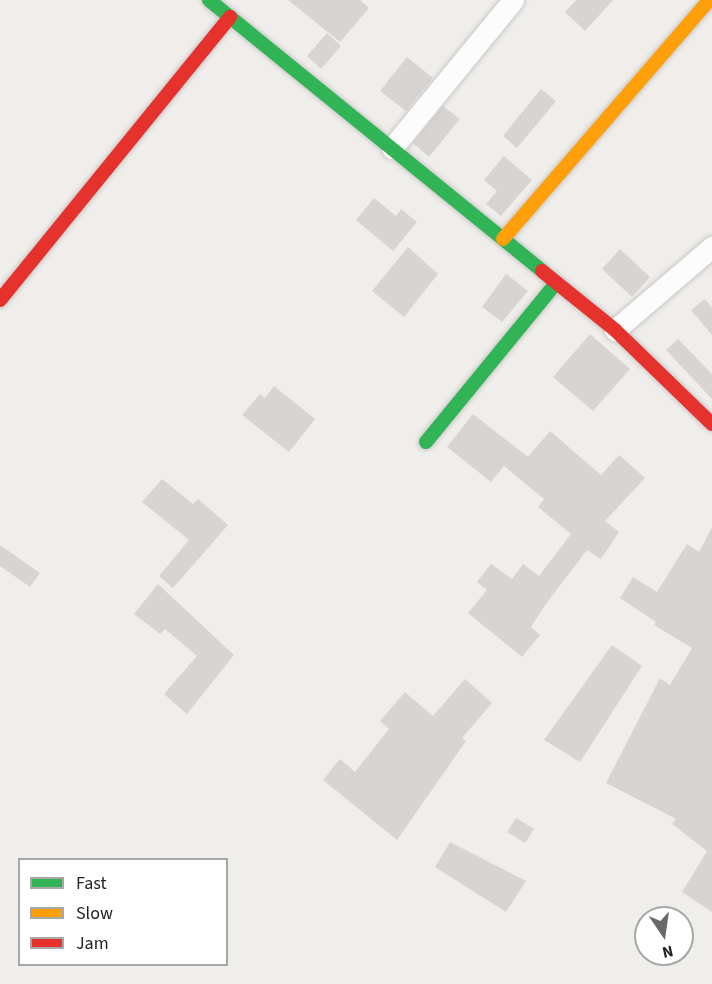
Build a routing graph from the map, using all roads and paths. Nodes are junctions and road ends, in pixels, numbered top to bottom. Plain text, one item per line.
1 (209, 0) edge
2 (513, 0) edge
3 (709, 0) edge
4 (230, 17) junction
5 (392, 148) junction
6 (503, 239) junction
7 (712, 247) edge
8 (556, 283) junction
9 (0, 300) edge
10 (615, 330) junction
11 (712, 424) edge
12 (426, 442) dead end

1 - 4 street
2 - 5 street
3 - 6 street
4 - 5 street
4 - 9 street
5 - 6 street
6 - 8 street
7 - 10 street
8 - 10 street
8 - 12 street
10 - 11 street

